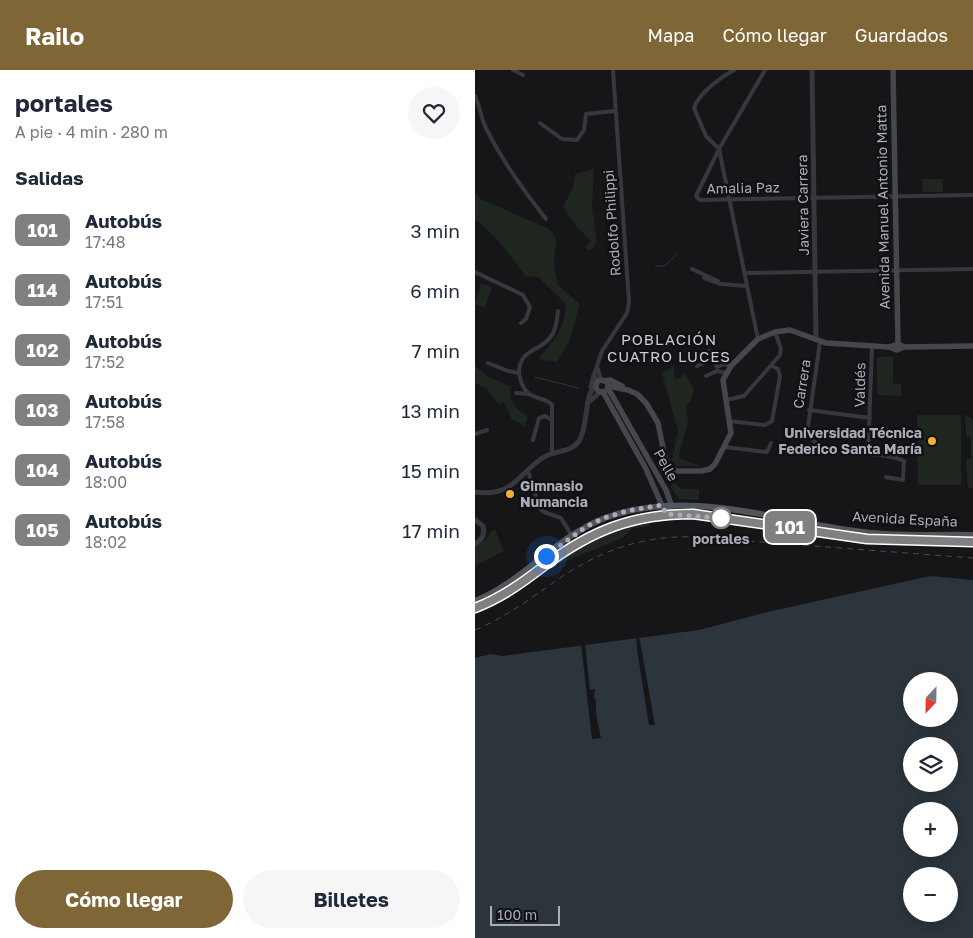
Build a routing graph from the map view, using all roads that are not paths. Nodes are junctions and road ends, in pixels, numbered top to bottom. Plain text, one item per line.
1 (513, 70) edge
2 (613, 70) edge
3 (734, 70) edge
4 (765, 70) edge
5 (812, 70) edge
6 (893, 70) edge
7 (523, 75) dead end
8 (475, 96) edge
9 (478, 104) junction
10 (475, 109) edge
11 (615, 111) junction
12 (540, 123) dead end
13 (719, 149) junction
14 (973, 195) edge
15 (895, 197) junction
16 (729, 198) junction
17 (815, 198) junction
18 (546, 219) dead end
19 (692, 269) dead end
20 (973, 269) edge
21 (897, 270) junction
22 (475, 272) edge
23 (815, 272) junction
24 (745, 273) junction
25 (704, 278) dead end
26 (728, 284) junction
27 (747, 286) junction
28 (558, 310) dead end
29 (521, 323) dead end
30 (775, 332) junction
31 (758, 339) junction
32 (818, 341) junction
33 (901, 345) junction
34 (973, 346) edge
35 (872, 347) junction
36 (709, 351) dead end
37 (713, 358) junction
38 (488, 363) dead end
39 (597, 366) junction
40 (697, 366) dead end
41 (731, 366) junction
42 (772, 366) junction
43 (519, 373) junction
44 (726, 374) junction
45 (594, 375) junction
46 (707, 376) dead end
47 (602, 386) junction
48 (590, 390) junction
49 (628, 390) junction
50 (516, 393) dead end
51 (528, 394) junction
52 (726, 400) junction
53 (617, 401) junction
54 (589, 402) junction
55 (809, 410) junction
56 (870, 418) junction
57 (552, 420) junction
58 (729, 421) junction
59 (487, 430) dead end
60 (475, 432) edge
61 (533, 440) dead end
62 (771, 443) dead end
63 (725, 447) junction
64 (552, 454) junction
65 (868, 454) junction
66 (528, 471) junction
67 (885, 477) dead end
68 (475, 492) edge
69 (671, 504) junction
70 (662, 505) junction
71 (666, 514) junction
72 (475, 520) edge
73 (973, 535) edge
74 (572, 536) junction
75 (973, 542) edge
76 (475, 544) edge
77 (475, 601) edge
78 (475, 608) edge

1 - 7 street
2 - 11 street, Rodolfo Philippi
3 - 13 street
4 - 13 street
5 - 17 street, Javiera Carrera
6 - 15 main road, Avenida Manuel Antonio Matta
8 - 9 street
9 - 10 street
9 - 18 street
11 - 12 street
11 - 39 street, Rodolfo Philippi
13 - 16 street
13 - 16 street, Amalia Paz
14 - 15 street, Amalia Paz
15 - 17 street, Amalia Paz
15 - 21 main road, Avenida Manuel Antonio Matta
16 - 17 street, Amalia Paz
16 - 24 street
17 - 23 street, Javiera Carrera
19 - 26 street
20 - 21 street
21 - 23 street
21 - 33 main road, Avenida Manuel Antonio Matta
22 - 29 street
23 - 24 street
23 - 32 street, Javiera Carrera
24 - 27 street
25 - 26 street
26 - 27 street
27 - 31 street
28 - 43 street
30 - 31 main road
30 - 32 main road
30 - 42 street
31 - 41 main road
32 - 35 main road
32 - 55 street, Carrera
33 - 34 main road
33 - 35 main road
35 - 56 street, Valdés
36 - 37 street
37 - 40 street
37 - 41 street
38 - 43 street
39 - 45 street, Rodolfo Philippi
39 - 47 street
41 - 44 main road
42 - 52 street
42 - 58 street
43 - 51 street
44 - 46 street
44 - 52 main road
45 - 47 street
45 - 48 street
47 - 48 street
47 - 49 main road
47 - 53 main road, Pelle
47 - 54 street
47 - 70 main road, Pelle
48 - 54 street
49 - 53 main road
49 - 63 main road
50 - 51 street
51 - 57 street
52 - 58 main road
53 - 69 main road, Pelle
54 - 64 street
55 - 56 street
55 - 65 street, Carrera
56 - 65 street, Valdés
57 - 61 street
57 - 64 street
58 - 63 main road
59 - 60 street
62 - 63 street
64 - 66 street
65 - 67 street
66 - 68 street
66 - 74 street
69 - 70 main road, Avenida España
69 - 71 main road, Pelle
69 - 73 main road, Avenida España
70 - 71 main road, Pelle
70 - 74 main road, Avenida España
71 - 75 main road, Avenida España
71 - 78 main road, Avenida España
72 - 76 street
74 - 77 main road, Avenida España

